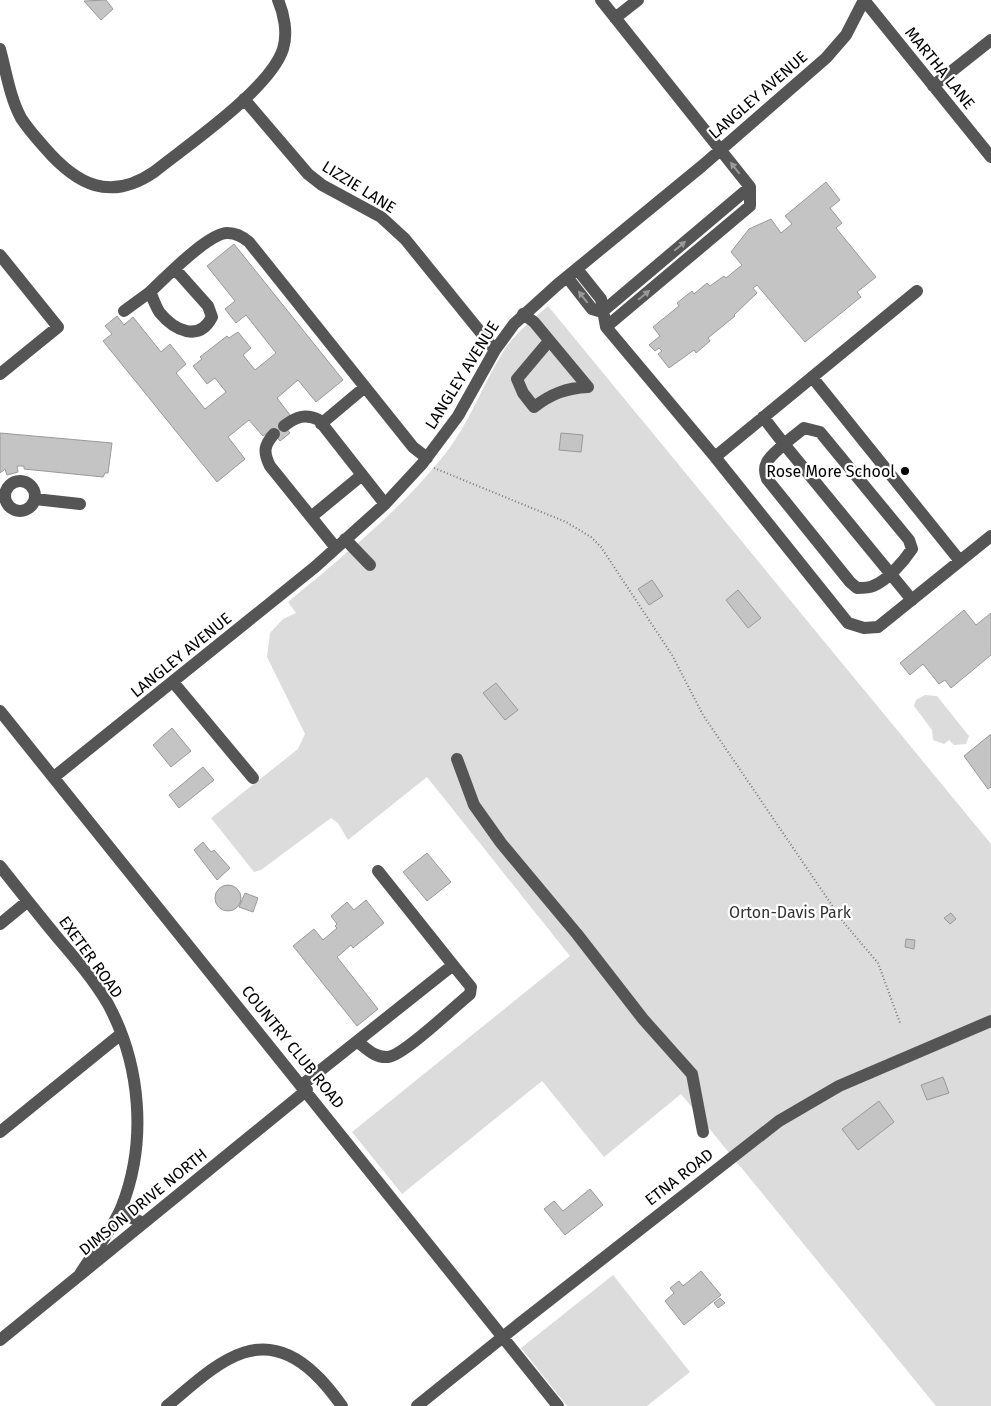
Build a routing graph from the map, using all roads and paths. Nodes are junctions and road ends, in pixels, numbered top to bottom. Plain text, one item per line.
1 (278, 0) edge
2 (600, 0) edge
3 (638, 0) edge
4 (864, 0) edge
5 (615, 18) junction
6 (991, 40) edge
7 (0, 49) edge
8 (933, 86) junction
9 (244, 99) junction
10 (720, 149) junction
11 (991, 157) edge
12 (750, 187) junction
13 (0, 256) edge
14 (175, 269) junction
15 (572, 273) junction
16 (917, 291) dead end
17 (150, 292) junction
18 (124, 311) dead end
19 (602, 312) junction
20 (523, 314) junction
21 (606, 327) junction
22 (549, 341) junction
23 (495, 350) junction
24 (0, 374) edge
25 (812, 377) junction
26 (365, 387) junction
27 (763, 417) junction
28 (321, 424) junction
29 (284, 426) dead end
30 (274, 434) dead end
31 (784, 444) junction
32 (715, 457) junction
33 (425, 461) junction
34 (362, 475) junction
35 (35, 500) junction
36 (80, 504) dead end
37 (385, 504) junction
38 (4, 509) edge
39 (311, 517) junction
40 (991, 536) edge
41 (341, 544) junction
42 (960, 561) junction
43 (370, 565) dead end
44 (890, 574) junction
45 (912, 600) junction
46 (173, 682) junction
47 (0, 711) edge
48 (456, 760) dead end
49 (54, 777) junction
50 (252, 778) dead end
51 (0, 866) edge
52 (378, 871) dead end
53 (28, 902) junction
54 (0, 924) edge
55 (452, 965) junction
56 (991, 1021) edge
57 (900, 1023) dead end
58 (121, 1034) junction
59 (358, 1042) junction
60 (304, 1088) junction
61 (0, 1132) edge
62 (703, 1132) dead end
63 (122, 1207) junction
64 (143, 1223) junction
65 (80, 1274) junction
66 (503, 1337) junction
67 (0, 1340) edge
68 (167, 1406) edge
69 (342, 1406) edge
70 (418, 1406) edge
71 (558, 1406) edge

1 - 9 street
2 - 5 street
3 - 5 street
4 - 8 street, MARTHA LANE
4 - 10 street, LANGLEY AVENUE
5 - 10 street
6 - 8 street
7 - 9 street
8 - 11 street, MARTHA LANE
9 - 23 street, LIZZIE LANE
12 -> 10 street
10 - 15 street, LANGLEY AVENUE
19 -> 12 street
21 -> 12 street
13 - 24 street
14 - 17 street
14 - 17 street
14 - 26 street
15 - 19 street
15 - 20 street, LANGLEY AVENUE
16 - 25 street
17 - 18 street
19 - 21 street
20 - 22 street
20 - 23 street, LANGLEY AVENUE
21 - 32 street
22 - 22 street
23 - 33 street, LANGLEY AVENUE
25 - 27 street
25 - 42 street
26 - 28 street
26 - 33 street
27 - 31 street
27 - 32 street
28 - 29 street
28 - 34 street
30 - 39 street
31 - 44 street
31 - 44 street
31 - 44 street
32 - 45 street
33 - 37 street, LANGLEY AVENUE
33 - 57 path
34 - 37 street
34 - 39 street
35 - 36 street
35 - 38 street
35 - 38 street
37 - 41 street, LANGLEY AVENUE
39 - 41 street
40 - 42 street
41 - 43 street
41 - 46 street, LANGLEY AVENUE
42 - 45 street
44 - 45 street
46 - 49 street, LANGLEY AVENUE
46 - 50 street
47 - 49 street, COUNTRY CLUB ROAD
48 - 62 street
49 - 60 street, COUNTRY CLUB ROAD
51 - 53 street, EXETER ROAD
52 - 55 street
53 - 54 street
53 - 58 street, EXETER ROAD
55 - 59 street, DIMSON DRIVE NORTH
55 - 59 street
56 - 66 street, ETNA ROAD
58 - 61 street
58 - 63 street, EXETER ROAD
59 - 60 street, DIMSON DRIVE NORTH
60 - 64 street, DIMSON DRIVE NORTH
60 - 66 street, COUNTRY CLUB ROAD
63 - 64 street
63 - 65 street, EXETER ROAD
64 - 65 street, DIMSON DRIVE NORTH
65 - 67 street, DIMSON DRIVE NORTH
66 - 70 street, ETNA ROAD
66 - 71 street, COUNTRY CLUB ROAD
68 - 69 street

